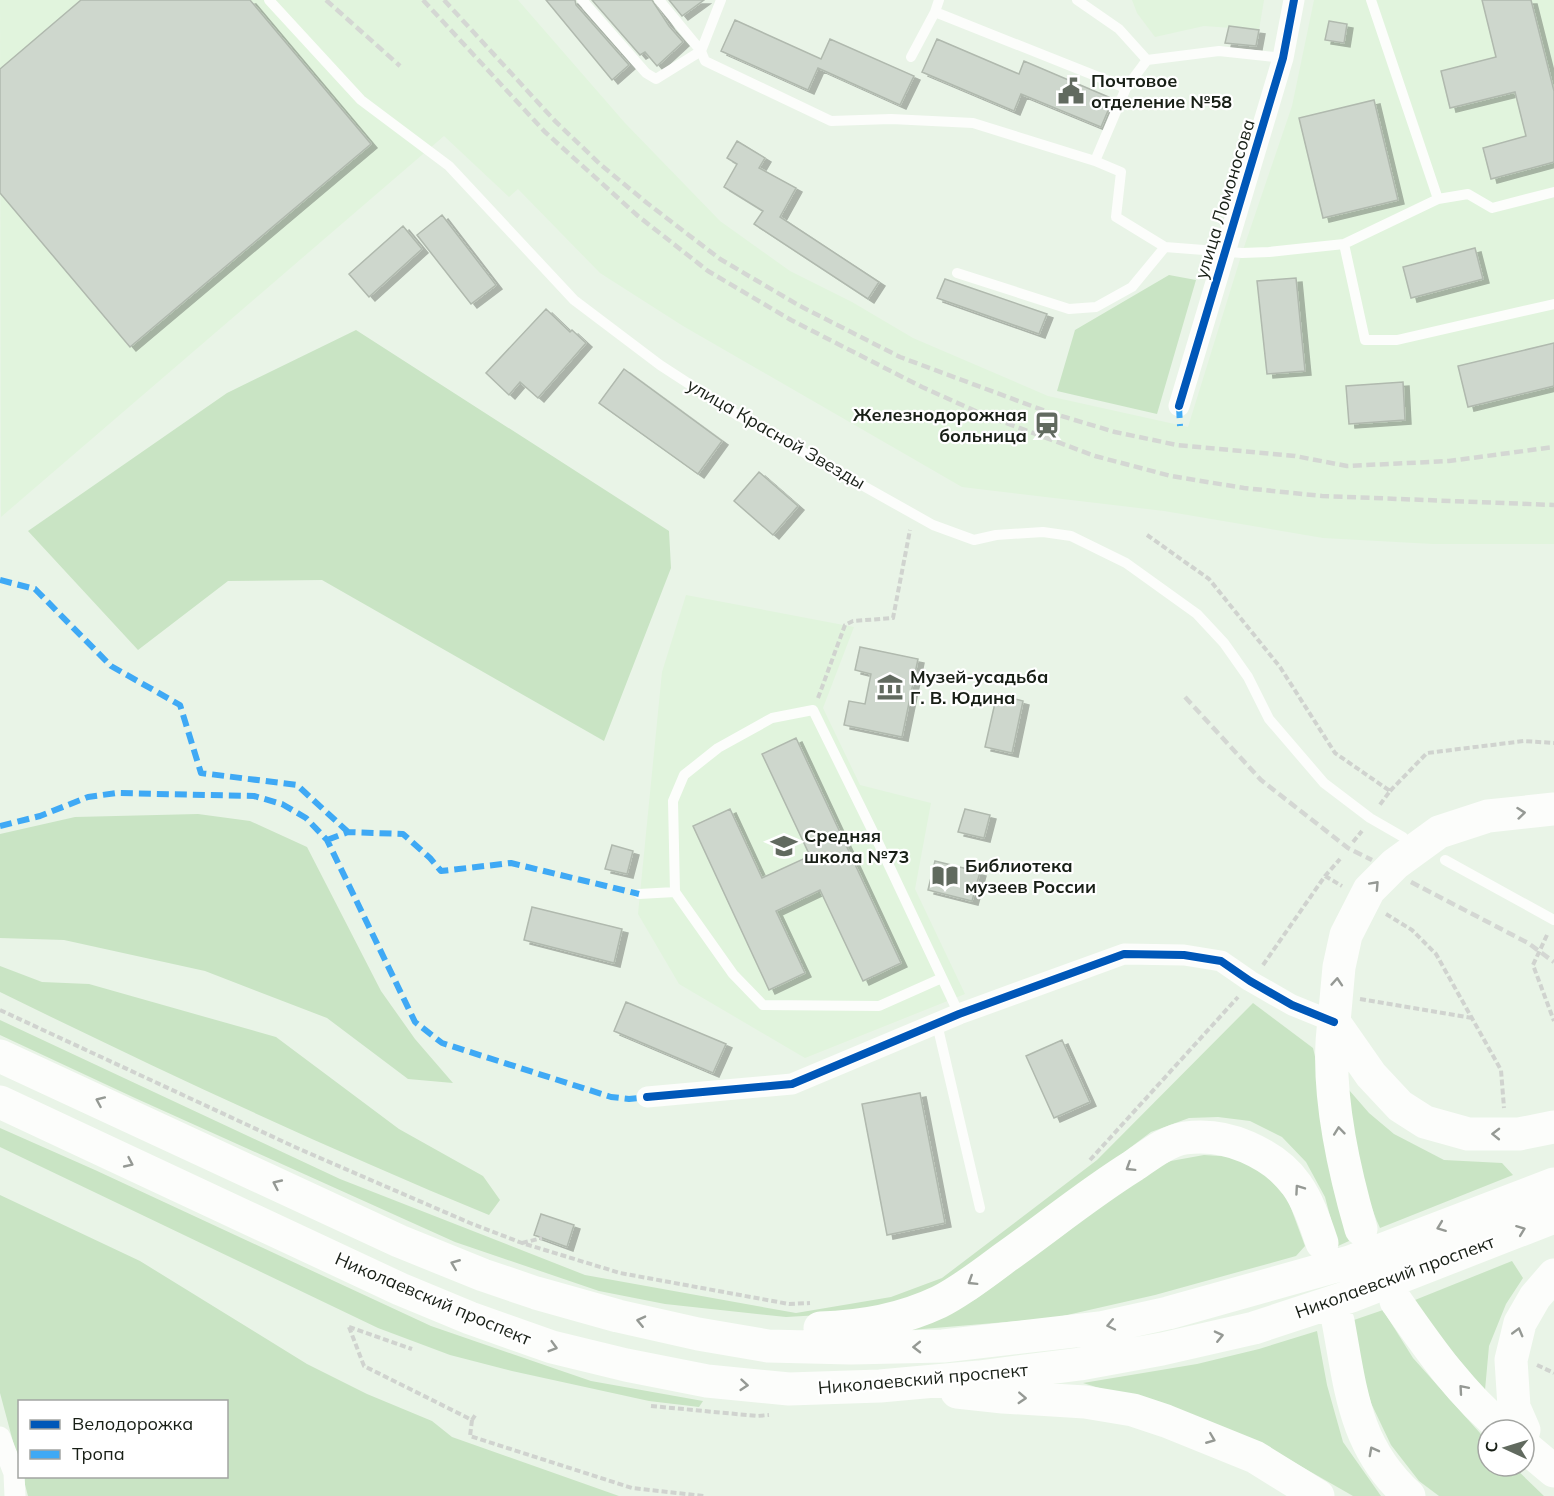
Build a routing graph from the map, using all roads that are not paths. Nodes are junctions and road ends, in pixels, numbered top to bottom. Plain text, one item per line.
1 (269, 0) edge
2 (582, 0) edge
3 (659, 0) edge
4 (721, 0) edge
5 (939, 0) edge
6 (1077, 0) edge
7 (1294, 0) edge
8 (1371, 0) edge
9 (935, 12) junction
10 (701, 51) junction
11 (911, 57) dead end
12 (1282, 58) junction
13 (1147, 60) junction
14 (1126, 88) junction
15 (1095, 161) junction
16 (1554, 192) edge
17 (1438, 199) junction
18 (1344, 244) junction
19 (1165, 247) junction
20 (1225, 251) junction
21 (957, 273) dead end
22 (1554, 304) edge
23 (1179, 406) dead end
24 (1554, 809) edge
25 (1403, 837) dead end
26 (1445, 860) dead end
27 (675, 892) junction
28 (639, 894) dead end
29 (1554, 920) edge
30 (942, 978) junction
31 (959, 1014) junction
32 (1334, 1022) junction
33 (936, 1024) junction
34 (0, 1056) edge
35 (646, 1097) dead end
36 (0, 1102) edge
37 (1554, 1127) edge
38 (1554, 1184) edge
39 (980, 1208) dead end
40 (1554, 1217) edge
41 (1361, 1229) dead end
42 (1322, 1243) dead end
43 (1550, 1278) edge
44 (1396, 1301) dead end
45 (1338, 1321) dead end
46 (698, 1334) junction
47 (880, 1386) junction
48 (1490, 1418) edge
49 (1519, 1418) edge
50 (0, 1437) edge
51 (15, 1496) edge
52 (1318, 1496) edge
53 (1409, 1496) edge

1 - 25 lane, улица Красной Звезды
2 - 10 lane
3 - 10 lane
4 - 10 lane
5 - 9 lane
6 - 13 lane
7 - 12 street, улица Ломоносова
8 - 17 lane
9 - 11 lane
9 - 14 lane
10 - 15 lane
12 - 13 lane
12 - 20 street, улица Ломоносова
13 - 14 lane
14 - 15 lane
15 - 19 lane
16 - 17 lane
17 - 18 lane
18 - 20 lane
18 - 22 lane
19 - 20 lane
19 - 21 lane
20 - 23 street, улица Ломоносова
32 -> 24 main road
26 - 29 lane
27 - 28 lane
27 - 30 lane
27 - 30 lane
30 - 31 lane
31 - 32 street
31 - 33 street
37 -> 32 main road
41 -> 32 main road
33 - 35 street
33 - 39 lane
46 -> 34 main road, Николаевский проспект
36 -> 47 main road, Николаевский проспект
38 -> 46 main road, Николаевский проспект
47 -> 40 main road, Николаевский проспект
42 -> 46 main road
49 -> 43 main road
48 -> 44 main road
53 -> 45 main road
47 -> 52 main road
50 - 51 street

